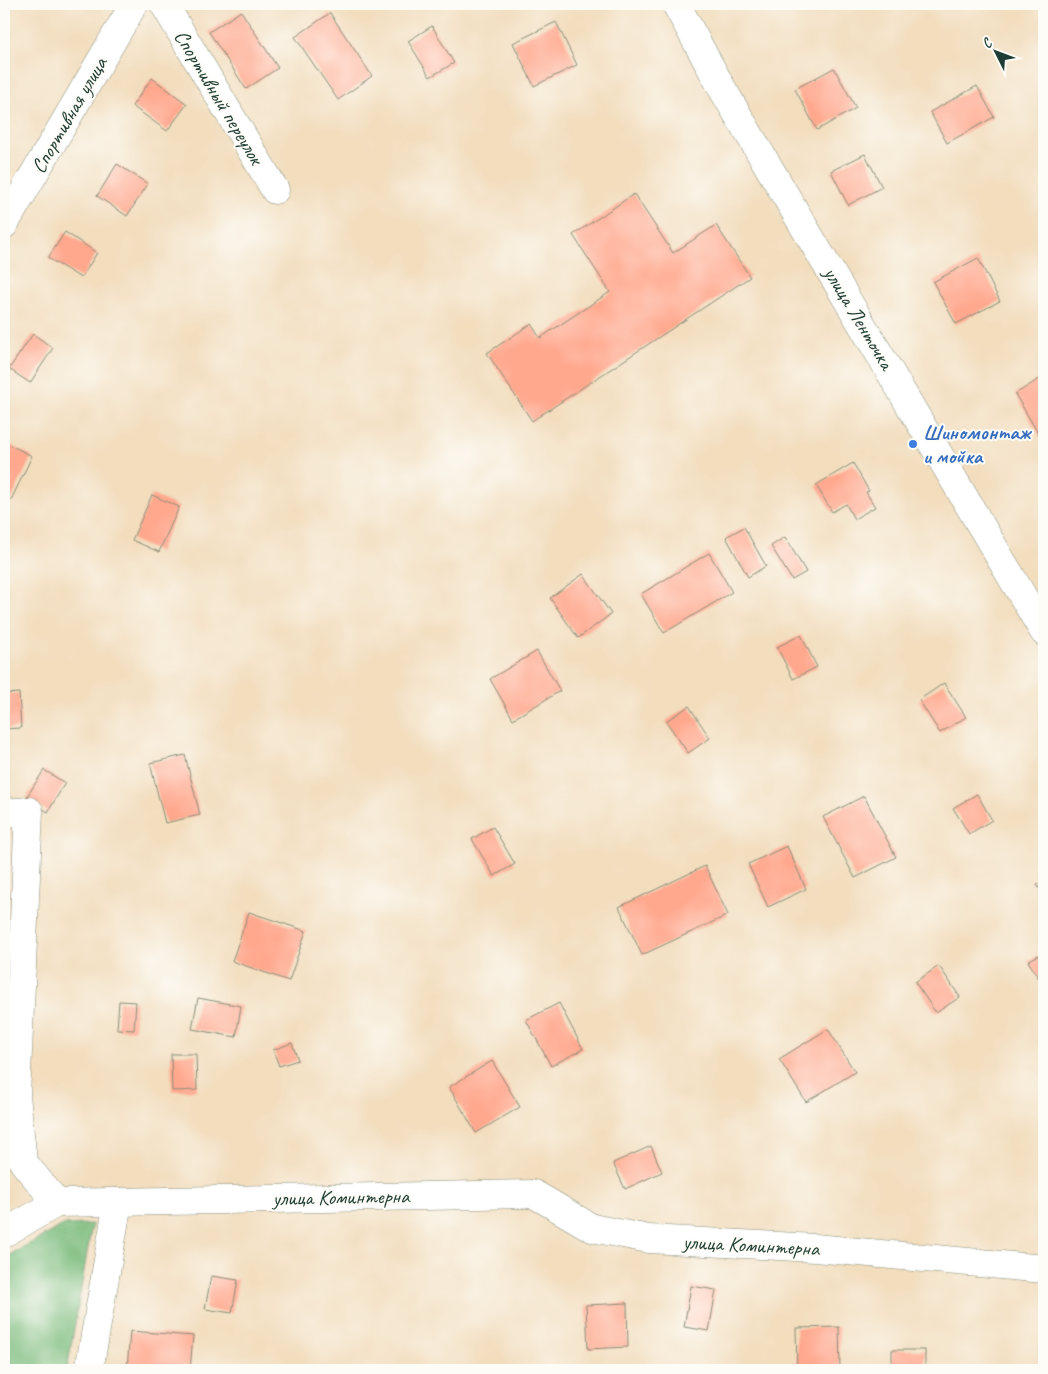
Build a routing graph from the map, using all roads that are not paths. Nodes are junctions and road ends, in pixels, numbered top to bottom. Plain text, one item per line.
1 (134, 4) edge
2 (164, 4) edge
3 (676, 4) edge
4 (275, 190) dead end
5 (4, 226) edge
6 (1044, 632) edge
7 (4, 813) edge
8 (118, 1202) junction
9 (57, 1203) junction
10 (4, 1233) edge
11 (1044, 1269) edge
12 (89, 1370) edge

1 - 5 street, Спортивная улица
2 - 4 street, Спортивный переулок
3 - 6 street, улица Ленточка
7 - 9 street
8 - 9 street, улица Коминтерна
8 - 11 street, улица Коминтерна
8 - 12 street
9 - 10 street

